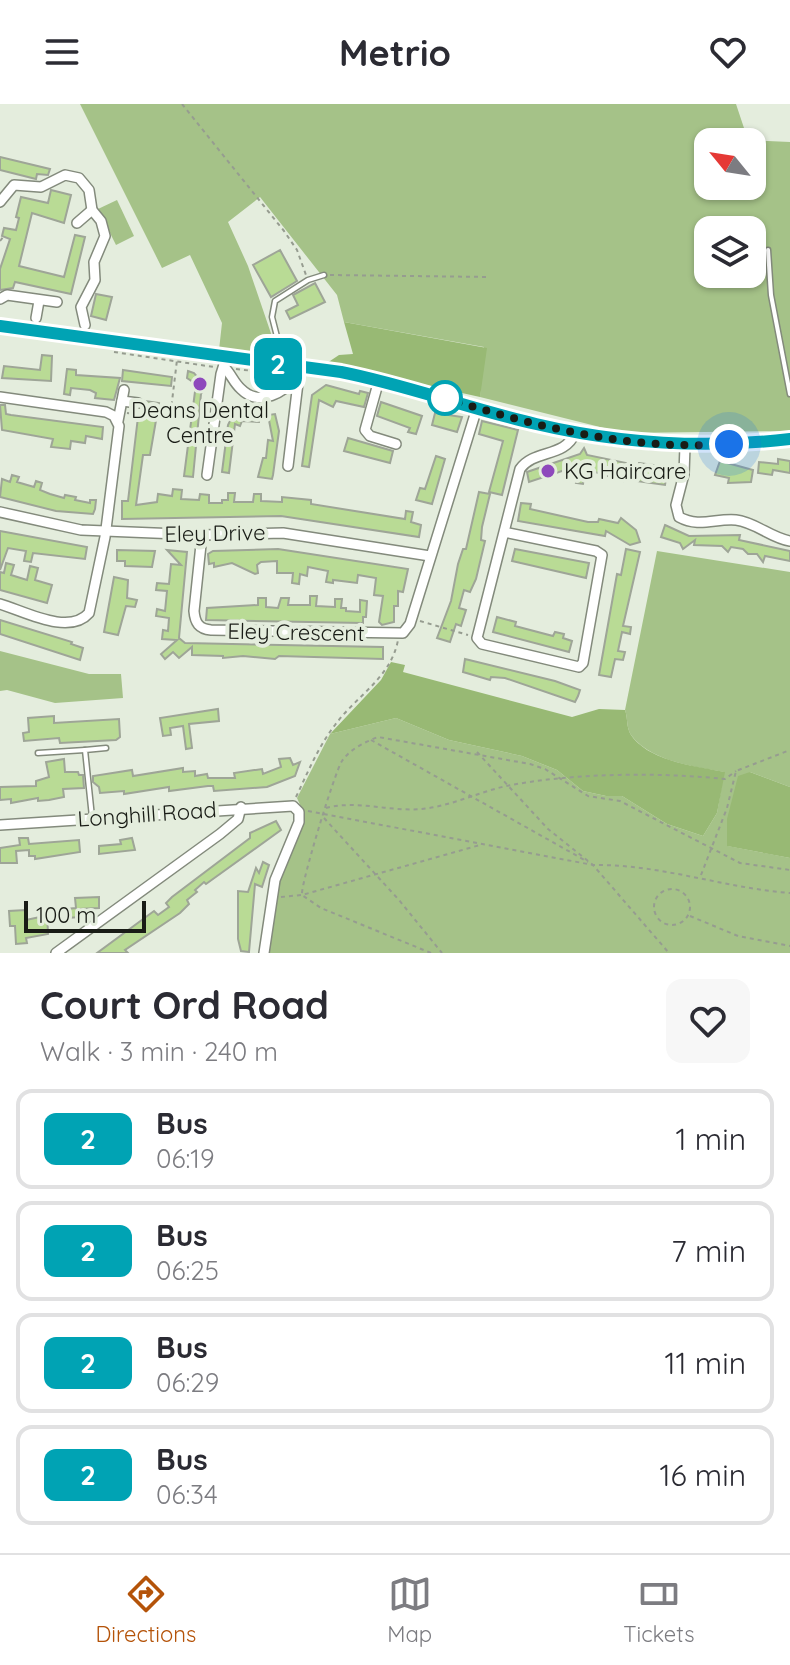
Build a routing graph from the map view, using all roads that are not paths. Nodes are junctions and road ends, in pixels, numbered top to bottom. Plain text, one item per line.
1 (0, 202) edge
2 (92, 210) junction
3 (77, 223) dead end
4 (768, 250) dead end
5 (324, 275) road end
6 (0, 299) edge
7 (39, 301) junction
8 (57, 302) dead end
9 (36, 318) dead end
10 (85, 325) dead end
11 (0, 326) edge
12 (225, 363) junction
13 (282, 365) junction
14 (299, 371) junction
15 (379, 380) junction
16 (124, 390) dead end
17 (790, 394) edge
18 (0, 397) edge
19 (138, 403) dead end
20 (477, 408) junction
21 (120, 411) junction
22 (575, 433) junction
23 (790, 439) edge
24 (396, 444) dead end
25 (685, 446) junction
26 (288, 466) dead end
27 (207, 475) dead end
28 (0, 512) edge
29 (105, 532) junction
30 (504, 532) junction
31 (202, 535) junction
32 (790, 541) edge
33 (430, 556) junction
34 (0, 604) edge
35 (580, 666) junction
36 (588, 675) dead end
37 (106, 748) dead end
38 (85, 750) junction
39 (38, 753) dead end
40 (241, 807) junction
41 (223, 809) junction
42 (92, 817) junction
43 (0, 825) edge
44 (220, 834) junction
45 (56, 953) edge
46 (264, 953) edge

1 - 2 street
2 - 3 street
2 - 10 street
4 - 17 lane
5 - 13 lane
6 - 7 street
7 - 8 street
7 - 9 street
11 - 12 main road
12 - 13 main road
12 - 14 street
12 - 27 street
13 - 14 main road
14 - 15 main road
14 - 26 street
15 - 20 main road
15 - 24 street
16 - 21 street
18 - 21 street
19 - 21 street
20 - 22 main road
20 - 33 street
21 - 29 street
22 - 25 main road
22 - 30 street
23 - 25 main road
25 - 32 street
28 - 29 street, Eley Drive
29 - 31 street, Eley Drive
29 - 34 street
30 - 35 street
30 - 35 street
31 - 33 street, Eley Drive
31 - 33 street, Eley Crescent
35 - 36 street
37 - 38 lane
38 - 39 lane
38 - 42 lane
40 - 41 street, Longhill Road
40 - 44 street
40 - 46 street, Longhill Road
41 - 42 street, Longhill Road
41 - 44 street
42 - 43 street, Longhill Road
44 - 45 street

